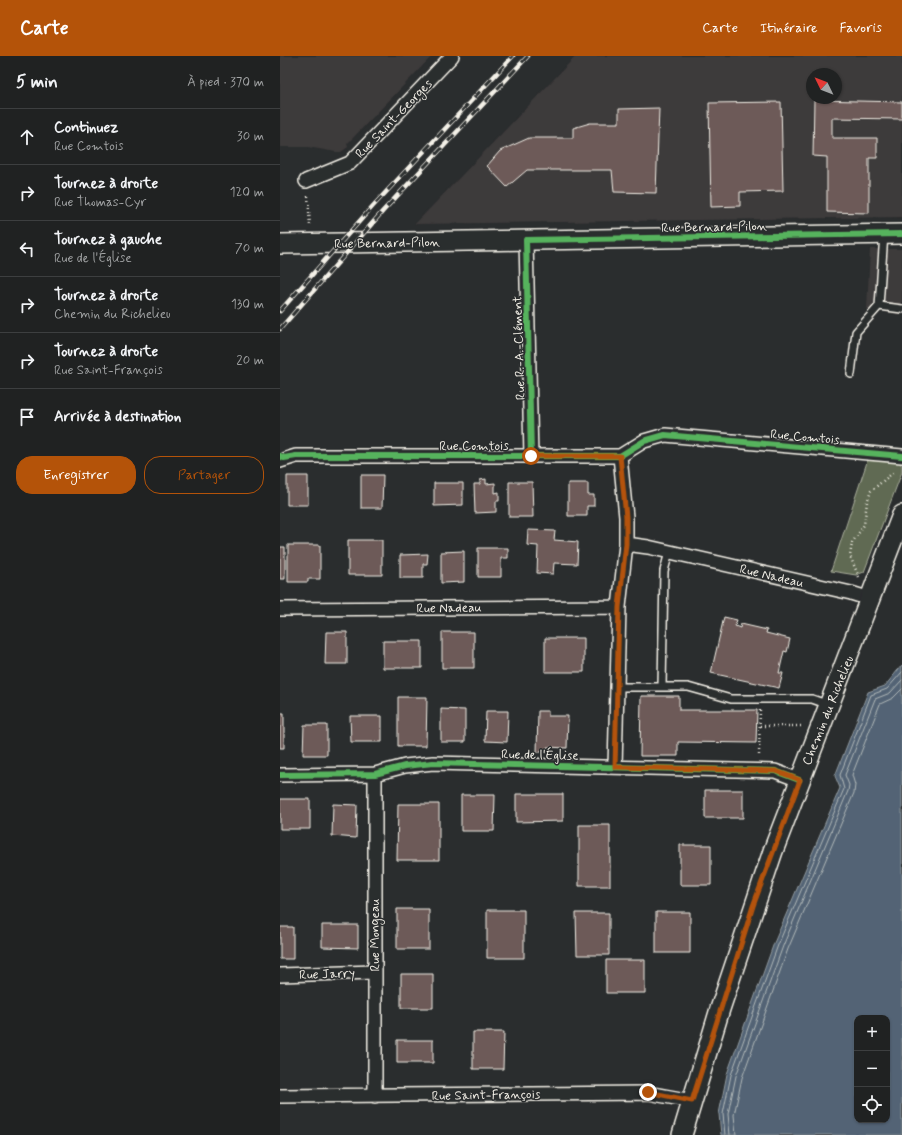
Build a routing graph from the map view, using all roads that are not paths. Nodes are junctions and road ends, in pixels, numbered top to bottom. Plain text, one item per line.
1 (452, 56) edge
2 (306, 181) road end
3 (893, 234) edge
4 (526, 240) junction
5 (280, 244) edge
6 (879, 306) junction
7 (902, 309) edge
8 (851, 374) dead end
9 (531, 456) junction
10 (620, 456) junction
11 (280, 461) edge
12 (901, 461) edge
13 (902, 515) edge
14 (626, 544) junction
15 (669, 552) junction
16 (870, 599) junction
17 (619, 607) junction
18 (280, 609) edge
19 (617, 687) junction
20 (662, 687) junction
21 (829, 705) junction
22 (615, 767) junction
23 (375, 774) junction
24 (280, 775) edge
25 (800, 780) junction
26 (374, 972) junction
27 (280, 974) edge
28 (280, 1096) edge
29 (375, 1096) junction
30 (692, 1101) junction
31 (682, 1135) edge

1 - 2 street, Rue Saint-Georges
3 - 4 main road, Rue Bernard-Pilon
3 - 6 lane
4 - 5 main road, Rue Bernard-Pilon
4 - 9 street, Rue R.-A.-Clément
6 - 7 lane
6 - 8 lane
9 - 10 street, Rue Comtois
9 - 11 street, Rue Comtois
10 - 12 street, Rue Comtois
10 - 14 street
13 - 16 main road, Chemin du Richelieu
14 - 15 street, Rue Nadeau
14 - 17 street
15 - 16 street, Rue Nadeau
15 - 20 lane
16 - 21 main road, Chemin du Richelieu
17 - 18 street, Rue Nadeau
17 - 19 street
19 - 20 lane
19 - 22 street
20 - 21 lane
21 - 25 main road, Chemin du Richelieu
22 - 23 street, Rue de l'Église
22 - 25 street, Rue de l'Église
23 - 24 street, Rue de l'Église
23 - 26 street, Rue Mongeau
25 - 30 main road, Chemin du Richelieu
26 - 27 street, Rue Jarry
26 - 29 street, Rue Mongeau
28 - 29 street, Rue Saint-François
29 - 30 street, Rue Saint-François
30 - 31 main road, Chemin du Richelieu

